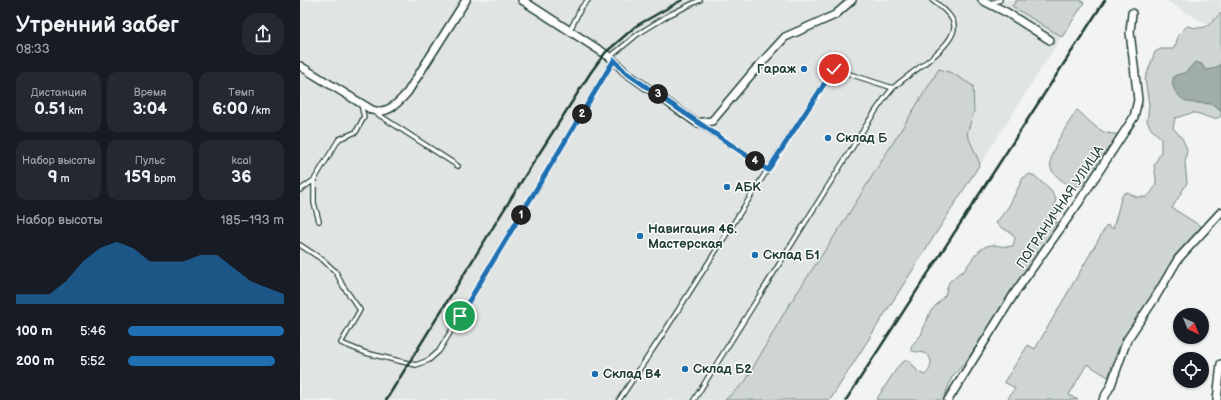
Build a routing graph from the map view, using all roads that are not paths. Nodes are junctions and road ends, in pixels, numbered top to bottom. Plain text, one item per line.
1 (466, 0) edge
2 (522, 0) edge
3 (588, 0) edge
4 (700, 0) edge
5 (852, 0) edge
6 (932, 0) edge
7 (982, 0) edge
8 (1000, 0) edge
9 (990, 4) junction
10 (1132, 13) dead end
11 (570, 30) junction
12 (1050, 40) dead end
13 (612, 58) junction
14 (300, 66) edge
15 (893, 88) junction
16 (360, 103) junction
17 (372, 110) junction
18 (697, 123) junction
19 (458, 166) dead end
20 (768, 170) junction
21 (314, 180) junction
22 (300, 190) edge
23 (1221, 212) edge
24 (319, 221) dead end
25 (300, 245) edge
26 (1221, 364) edge
27 (619, 400) edge
28 (694, 400) edge
29 (948, 400) edge
30 (1103, 400) edge
31 (1217, 400) edge

1 - 17 street
2 - 11 street
3 - 11 lane
4 - 13 lane
5 - 18 street
6 - 15 lane
7 - 9 street
8 - 9 lane
9 - 12 street
10 - 29 street, ПОГРАНИЧНАЯ УЛИЦА
11 - 13 street
13 - 18 street
13 - 25 lane
14 - 16 street
15 - 20 lane
15 - 28 lane
16 - 17 street
16 - 21 lane
17 - 19 lane
18 - 20 lane
20 - 27 lane
21 - 22 lane
21 - 24 lane
23 - 30 street
26 - 31 street

